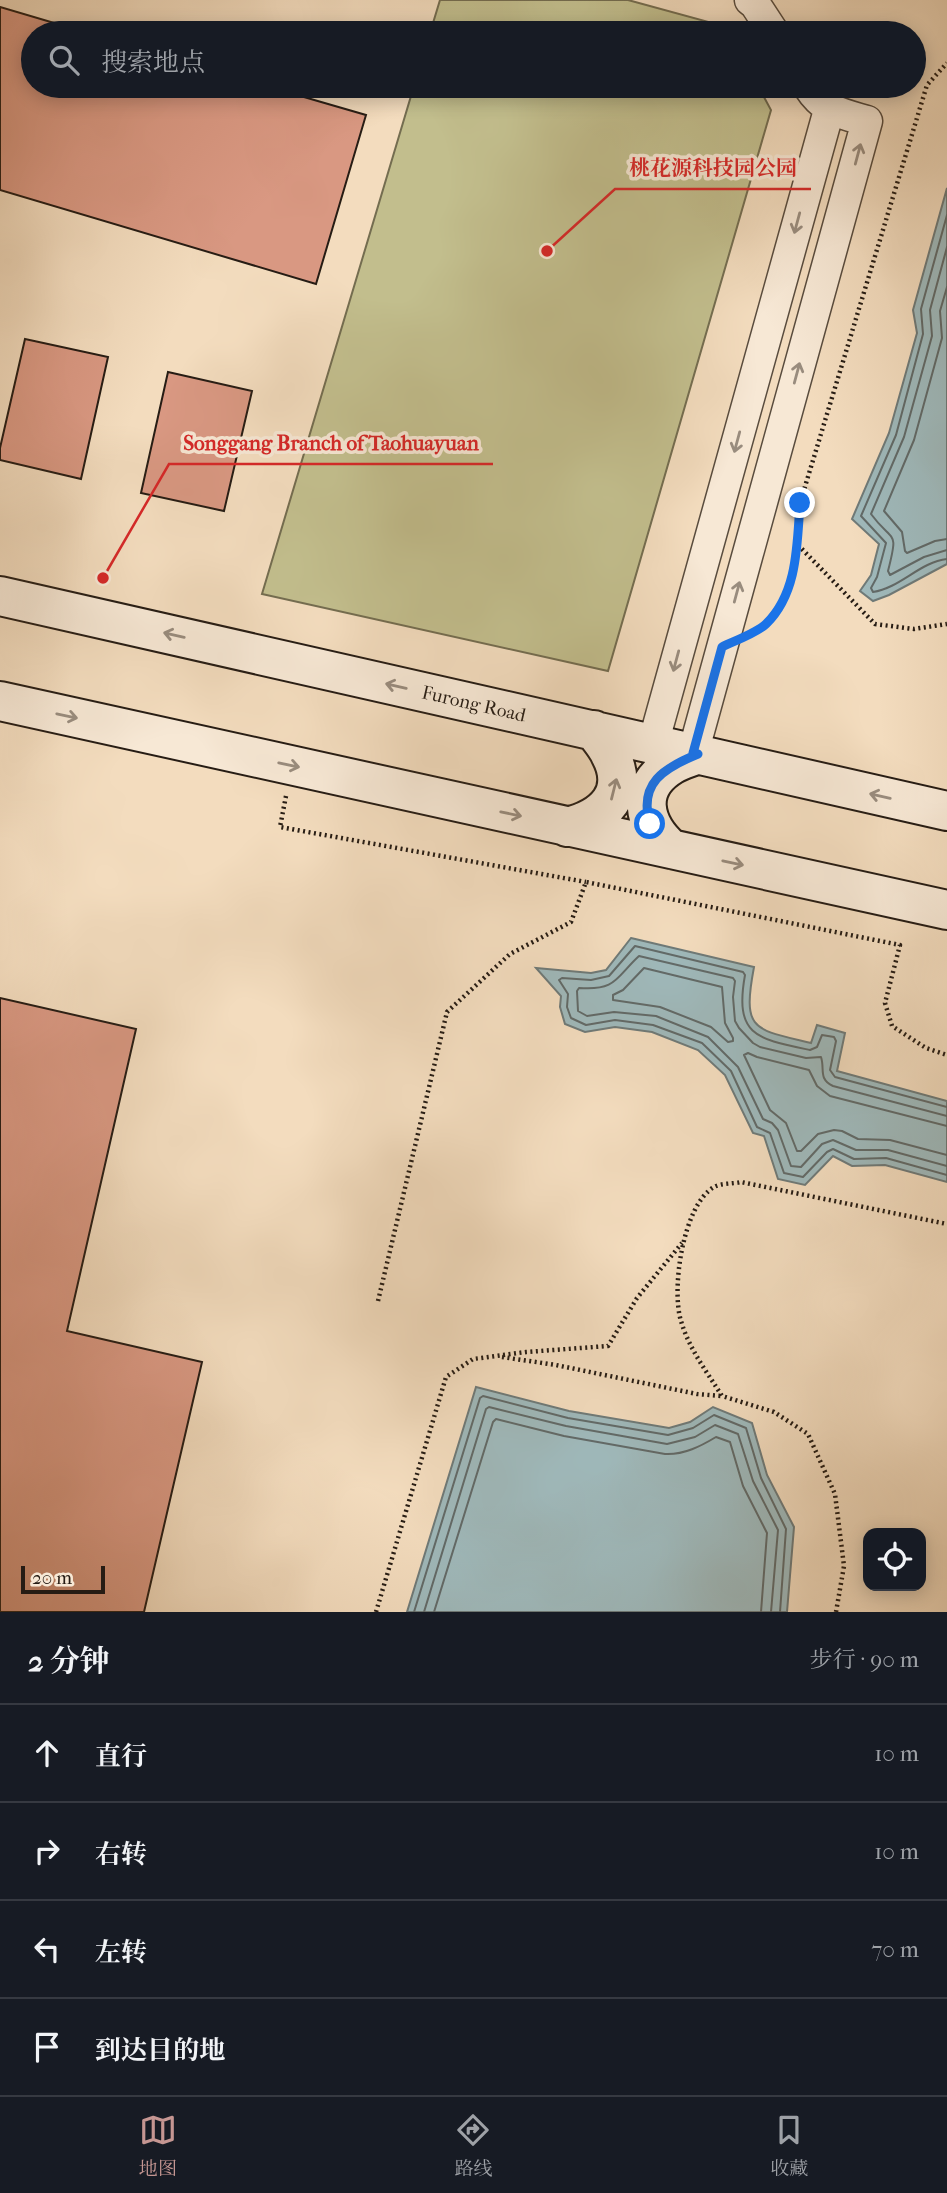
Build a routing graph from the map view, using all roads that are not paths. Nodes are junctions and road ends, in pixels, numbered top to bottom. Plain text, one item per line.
1 (750, 0) edge
2 (765, 21) edge
3 (816, 98) edge
4 (829, 110) junction
5 (0, 596) edge
6 (0, 701) edge
7 (594, 730) junction
8 (653, 744) junction
9 (695, 754) junction
10 (947, 811) edge
11 (567, 827) junction
12 (671, 849) junction
13 (947, 911) edge

1 - 2 street
3 - 4 street
4 -> 8 street
9 -> 4 street
7 -> 5 main road, Furong Road
6 -> 11 main road
7 - 8 main road, Furong Road
11 -> 7 main road
8 - 9 main road, Furong Road
10 -> 9 main road, Furong Road
9 - 12 main road
11 - 12 main road
12 -> 13 main road

